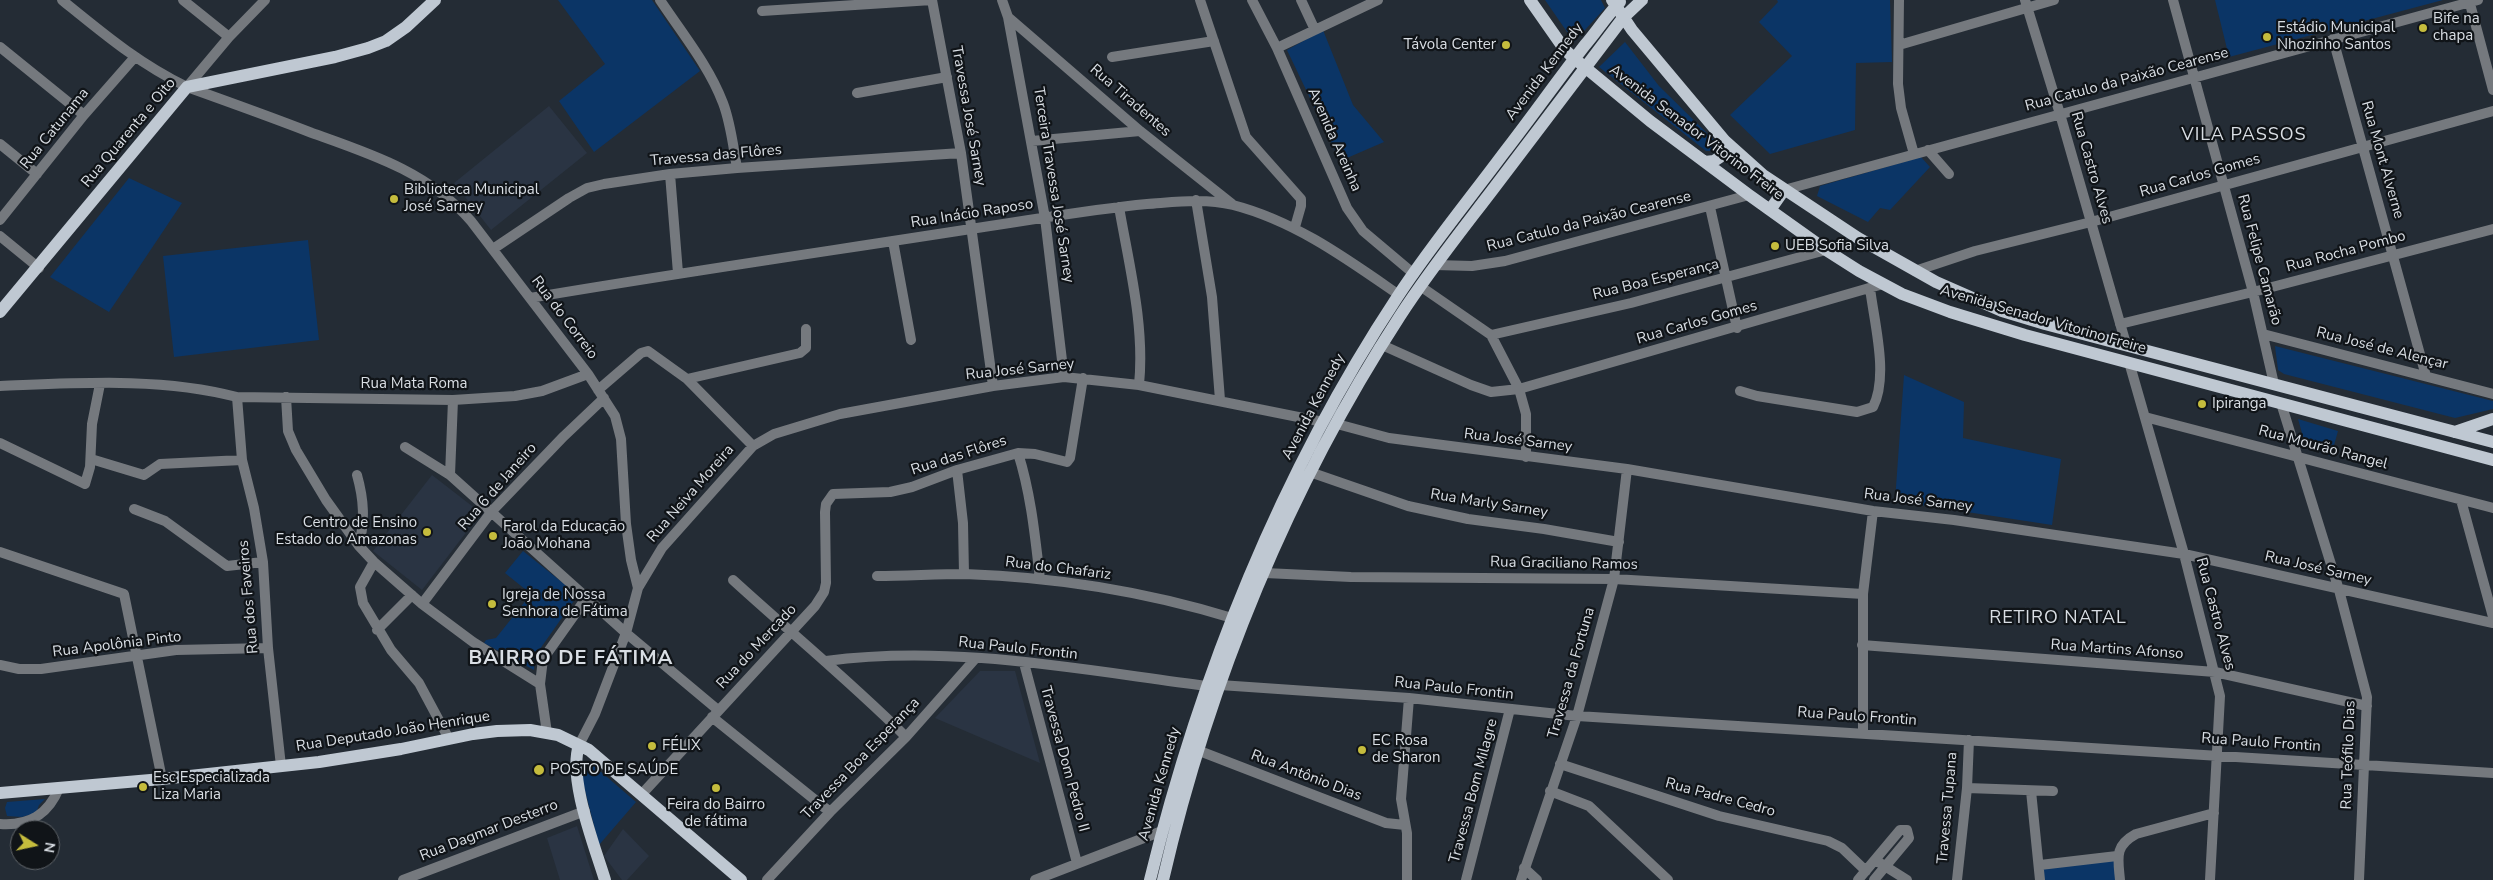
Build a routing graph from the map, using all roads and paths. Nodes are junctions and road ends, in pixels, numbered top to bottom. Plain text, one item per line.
1 (62, 0) edge
2 (183, 0) edge
3 (265, 0) edge
4 (435, 0) edge
5 (660, 0) edge
6 (932, 0) edge
7 (1002, 0) edge
8 (1200, 0) edge
9 (1252, 0) edge
10 (1302, 0) edge
11 (1378, 0) edge
12 (1530, 0) edge
13 (1642, 0) edge
14 (1899, 0) edge
15 (2054, 0) edge
16 (2173, 0) edge
17 (2472, 1) edge
18 (1616, 2) edge
19 (2026, 4) edge
20 (762, 11) dead end
21 (1008, 17) junction
22 (1623, 18) junction
23 (1315, 30) junction
24 (229, 36) junction
25 (2333, 40) junction
26 (1214, 41) junction
27 (1898, 45) junction
28 (0, 47) edge
29 (1277, 48) junction
30 (1112, 57) dead end
31 (134, 58) junction
32 (1580, 63) junction
33 (947, 77) junction
34 (2194, 77) junction
35 (187, 87) junction
36 (2493, 90) edge
37 (857, 93) dead end
38 (2493, 111) edge
39 (2060, 114) junction
40 (84, 116) junction
41 (1140, 131) junction
42 (1725, 140) junction
43 (1032, 142) junction
44 (0, 144) edge
45 (2363, 146) junction
46 (1928, 150) junction
47 (961, 153) junction
48 (1914, 154) junction
49 (1705, 162) junction
50 (737, 168) junction
51 (37, 174) junction
52 (670, 174) junction
53 (1949, 174) dead end
54 (2224, 186) junction
55 (1784, 190) junction
56 (1748, 195) junction
57 (1196, 200) junction
58 (1234, 205) junction
59 (1119, 207) junction
60 (1710, 207) junction
61 (1770, 210) junction
62 (1045, 218) junction
63 (0, 220) edge
64 (2091, 222) junction
65 (1295, 227) junction
66 (972, 229) junction
67 (2493, 229) edge
68 (0, 236) edge
69 (893, 241) junction
70 (492, 249) junction
71 (1826, 250) junction
72 (2393, 255) junction
73 (1435, 265) junction
74 (39, 268) junction
75 (1915, 271) junction
76 (678, 273) junction
77 (1414, 274) junction
78 (1726, 278) junction
79 (1883, 284) junction
80 (1420, 286) junction
81 (1870, 288) junction
82 (2253, 292) junction
83 (1399, 295) junction
84 (530, 298) junction
85 (0, 312) edge
86 (2120, 324) junction
87 (1736, 328) junction
88 (806, 329) dead end
89 (2263, 334) junction
90 (1491, 335) junction
91 (911, 340) dead end
92 (2126, 344) junction
93 (1382, 345) junction
94 (2129, 362) junction
95 (588, 374) junction
96 (2426, 376) junction
97 (1064, 377) junction
98 (1083, 378) junction
99 (687, 379) junction
100 (100, 384) junction
101 (2274, 384) junction
102 (1139, 385) junction
103 (0, 386) edge
104 (992, 386) junction
105 (1519, 389) junction
106 (1740, 391) dead end
107 (601, 394) junction
108 (2493, 394) edge
109 (286, 397) junction
110 (237, 398) junction
111 (453, 400) junction
112 (1220, 400) junction
113 (2281, 403) junction
114 (2146, 417) junction
115 (2493, 419) edge
116 (1323, 422) junction
117 (1337, 424) junction
118 (2455, 432) junction
119 (2493, 442) edge
120 (0, 443) edge
121 (753, 446) junction
122 (404, 447) dead end
123 (1018, 453) junction
124 (1526, 457) junction
125 (2298, 457) junction
126 (91, 458) junction
127 (242, 460) junction
128 (2493, 460) edge
129 (1627, 469) junction
130 (957, 470) junction
131 (1305, 471) junction
132 (357, 474) dead end
133 (450, 475) junction
134 (833, 494) joint
135 (2461, 500) junction
136 (2493, 508) edge
137 (134, 510) dead end
138 (492, 511) junction
139 (1873, 511) junction
140 (1619, 542) junction
141 (359, 546) junction
142 (0, 552) edge
143 (2184, 554) junction
144 (263, 562) junction
145 (374, 562) junction
146 (1265, 572) junction
147 (964, 574) junction
148 (877, 576) dead end
149 (1040, 579) junction
150 (1614, 579) junction
151 (733, 580) dead end
152 (638, 588) junction
153 (2339, 590) junction
154 (1863, 594) junction
155 (412, 595) junction
156 (587, 597) junction
157 (422, 604) junction
158 (2493, 616) edge
159 (1232, 618) junction
160 (2493, 623) edge
161 (378, 630) junction
162 (626, 633) junction
163 (791, 634) junction
164 (1862, 645) junction
165 (268, 648) junction
166 (136, 656) junction
167 (975, 659) junction
168 (826, 661) junction
169 (1024, 663) junction
170 (0, 665) edge
171 (2215, 672) junction
172 (540, 684) junction
173 (1220, 685) junction
174 (1207, 686) junction
175 (1409, 698) junction
176 (2367, 706) junction
177 (1510, 709) junction
178 (715, 714) junction
179 (1577, 716) junction
180 (547, 732) junction
181 (1863, 733) junction
182 (906, 737) junction
183 (450, 739) junction
184 (1969, 740) junction
185 (580, 745) junction
186 (1197, 750) junction
187 (2218, 754) junction
188 (1560, 764) junction
189 (2364, 765) junction
190 (281, 766) junction
191 (2493, 773) edge
192 (162, 779) junction
193 (59, 788) junction
194 (1967, 788) junction
195 (2031, 791) junction
196 (2053, 791) dead end
197 (1550, 792) junction
198 (0, 794) edge
199 (641, 795) junction
200 (585, 811) junction
201 (830, 812) junction
202 (2214, 813) junction
203 (0, 824) edge
204 (1405, 825) junction
205 (1162, 831) junction
206 (2117, 856) junction
207 (1876, 860) junction
208 (1077, 862) junction
209 (2040, 865) junction
210 (1886, 867) junction
211 (1524, 868) junction
212 (1866, 871) junction
213 (403, 880) edge
214 (605, 880) edge
215 (741, 880) edge
216 (767, 880) edge
217 (1035, 880) edge
218 (1150, 880) edge
219 (1163, 880) edge
220 (1407, 880) edge
221 (1466, 880) edge
222 (1521, 880) edge
223 (1537, 880) edge
224 (1668, 880) edge
225 (1858, 880) edge
226 (1874, 880) edge
227 (1907, 880) edge
228 (1957, 880) edge
229 (2040, 880) edge
230 (2120, 880) edge
231 (2210, 880) edge
232 (2359, 880) edge

1 - 31 street, Rua do Correio
2 - 24 street
3 - 24 street
4 - 35 main road, Rua Quarenta e Oito
5 - 50 street
6 - 20 street
6 - 33 street, Travessa José Sarney
7 - 21 street, Terceira Travessa José Sarney
8 - 26 street
9 - 29 street, Avenida Areinha
10 - 23 street
11 - 23 street
12 - 32 main road, Avenida Senador Vitorino Freire
13 - 22 main road, Avenida Kennedy
14 - 27 street
15 - 19 street
16 - 34 street, Rua Felipe Camarão
17 - 25 street, Rua Catulo da Paixão Cearense
17 - 36 street
18 - 22 main road, Avenida Senador Vitorino Freire
18 - 32 main road, Avenida Kennedy
19 - 27 street
19 - 39 street, Rua Castro Alves
21 - 41 street, Rua Tiradentes
21 - 43 street, Terceira Travessa José Sarney
22 - 32 main road, Avenida Kennedy
22 - 42 main road, Avenida Senador Vitorino Freire
23 - 29 street
24 - 35 street
25 - 34 street, Rua Catulo da Paixão Cearense
25 - 45 street, Rua Mont Alverne
26 - 30 street
26 - 65 street
27 - 48 street
28 - 40 street
29 - 77 street, Avenida Areinha
31 - 35 street, Rua do Correio
31 - 40 street, Rua Catunama
32 - 49 main road, Avenida Senador Vitorino Freire
32 - 73 main road, Avenida Kennedy
32 - 77 main road, Avenida Kennedy
33 - 37 street
33 - 47 street, Travessa José Sarney
34 - 39 street, Rua Catulo da Paixão Cearense
34 - 54 street, Rua Felipe Camarão
35 - 70 street, Rua do Correio
35 - 74 main road, Rua Quarenta e Oito
38 - 45 street, Rua Carlos Gomes
39 - 46 street, Rua Catulo da Paixão Cearense
39 - 64 street, Rua Castro Alves
40 - 51 street, Rua Catunama
41 - 43 street
41 - 58 street, Rua Tiradentes
42 - 49 main road
42 - 55 main road, Avenida Senador Vitorino Freire
43 - 62 street, Terceira Travessa José Sarney
44 - 51 street
45 - 54 street, Rua Carlos Gomes
45 - 72 street, Rua Mont Alverne
46 - 48 street, Rua Catulo da Paixão Cearense
46 - 53 street
47 - 50 street, Travessa das Flôres
47 - 66 street, Travessa José Sarney
48 - 55 street, Rua Catulo da Paixão Cearense
49 - 56 main road, Avenida Senador Vitorino Freire
50 - 52 street, Travessa das Flôres
51 - 63 street, Rua Catunama
52 - 70 street, Travessa das Flôres
52 - 76 street
54 - 64 street, Rua Carlos Gomes
54 - 82 street, Rua Felipe Camarão
55 - 61 main road
55 - 75 main road, Avenida Senador Vitorino Freire
56 - 60 street, Rua Catulo da Paixão Cearense
56 - 61 main road, Avenida Senador Vitorino Freire
57 - 58 street, Rua Inácio Raposo
57 - 59 street, Rua Inácio Raposo
57 - 112 street
58 - 65 street, Rua Inácio Raposo
59 - 62 street, Rua Inácio Raposo
59 - 102 street
60 - 73 street, Rua Catulo da Paixão Cearense
60 - 78 street
61 - 71 main road, Avenida Senador Vitorino Freire
62 - 66 street, Rua Inácio Raposo
62 - 97 street, Terceira Travessa José Sarney
64 - 75 street, Rua Carlos Gomes
64 - 86 street, Rua Castro Alves
65 - 83 street, Rua Inácio Raposo
66 - 69 street, Rua Inácio Raposo
66 - 104 street, Travessa José Sarney
67 - 72 street, Rua Rocha Pombo
68 - 74 street
69 - 76 street, Rua Inácio Raposo
69 - 91 street
70 - 84 street, Rua do Correio
71 - 78 street, Rua Boa Esperança
71 - 79 main road, Avenida Senador Vitorino Freire
72 - 82 street, Rua Rocha Pombo
72 - 96 street, Rua Mont Alverne
73 - 80 main road, Avenida Kennedy
74 - 85 main road, Rua Quarenta e Oito
75 - 92 main road, Avenida Senador Vitorino Freire
76 - 84 street, Rua Inácio Raposo
77 - 83 main road, Avenida Kennedy
78 - 87 street
78 - 90 street, Rua Boa Esperança
79 - 81 street, Rua Carlos Gomes
79 - 94 main road, Avenida Senador Vitorino Freire
80 - 90 street
80 - 93 main road, Avenida Kennedy
81 - 87 street, Rua Carlos Gomes
81 - 106 street
82 - 86 street, Rua Rocha Pombo
82 - 89 street, Rua Felipe Camarão
83 - 116 main road, Avenida Kennedy
84 - 95 street, Rua do Correio
86 - 92 street, Rua Castro Alves
87 - 105 street, Rua Carlos Gomes
88 - 99 street
89 - 96 street, Rua José de Alençar
89 - 101 street, Rua Felipe Camarão
90 - 105 street
92 - 101 main road, Avenida Senador Vitorino Freire
93 - 105 street, Rua Carlos Gomes
93 - 117 main road, Avenida Kennedy
94 - 113 main road, Avenida Senador Vitorino Freire
94 - 114 street, Rua Castro Alves
95 - 107 street, Rua do Correio
95 - 111 street, Rua Mata Roma
96 - 108 street, Rua José de Alençar
97 - 98 street, Rua José Sarney
97 - 104 street, Rua José Sarney
98 - 102 street, Rua José Sarney
98 - 123 street, Rua das Flôres
99 - 107 street, Rua 6 de Janeiro
99 - 121 street
100 - 103 street, Rua Mata Roma
100 - 110 street, Rua Mata Roma
100 - 126 street
101 - 118 main road, Avenida Senador Vitorino Freire
102 - 112 street, Rua José Sarney
104 - 121 street, Rua José Sarney
105 - 124 street
107 - 138 street, Rua 6 de Janeiro
107 - 152 street, Rua do Correio
109 - 110 street, Rua Mata Roma
109 - 111 street, Rua Mata Roma
109 - 141 street
110 - 127 street, Rua dos Faveiros
111 - 133 street
112 - 116 street, Rua José Sarney
113 - 125 street, Rua Teófilo Dias
113 - 128 main road, Avenida Senador Vitorino Freire
114 - 125 street, Rua Mourão Rangel
114 - 143 street, Rua Castro Alves
115 - 118 main road
116 - 131 main road, Avenida Kennedy
117 - 124 street, Rua José Sarney
117 - 131 main road, Avenida Kennedy
118 - 119 main road, Avenida Senador Vitorino Freire
120 - 126 street
121 - 152 street, Rua Neiva Moreira
122 - 133 street
123 - 130 street, Rua das Flôres
123 - 149 street
124 - 129 street, Rua José Sarney
125 - 135 street, Rua Mourão Rangel
125 - 153 street, Rua Teófilo Dias
126 - 127 street
127 - 144 street, Rua dos Faveiros
129 - 139 street, Rua José Sarney
129 - 140 street, Travessa da Fortuna
130 - 134 street, Rua das Flôres
130 - 147 street
131 - 140 street, Rua Marly Sarney
131 - 146 main road, Avenida Kennedy
131 - 159 main road, Avenida Kennedy
132 - 141 street
133 - 138 street
134 - 163 street, Rua do Mercado
135 - 136 street, Rua Mourão Rangel
135 - 158 street
137 - 144 street
138 - 156 street
138 - 157 street, Rua 6 de Janeiro
139 - 143 street, Rua José Sarney
139 - 154 street
140 - 150 street, Travessa da Fortuna
141 - 145 street
142 - 166 street
143 - 153 street, Rua José Sarney
143 - 171 street, Rua Castro Alves
144 - 165 street, Rua dos Faveiros
145 - 155 street
145 - 161 street
146 - 150 street, Rua Graciliano Ramos
146 - 173 main road, Avenida Kennedy
147 - 148 street, Rua do Chafariz
147 - 149 street, Rua do Chafariz
149 - 159 street, Rua do Chafariz
150 - 154 street, Rua Graciliano Ramos
150 - 179 street, Travessa da Fortuna
151 - 163 street
152 - 162 street, Rua do Correio
153 - 160 street, Rua José Sarney
153 - 176 street, Rua Teófilo Dias
154 - 164 street
155 - 157 street
155 - 161 street
156 - 162 street
156 - 172 street
157 - 172 street
159 - 174 main road, Avenida Kennedy
161 - 183 street
162 - 178 street
162 - 185 street, Rua do Correio
163 - 168 street
163 - 178 street, Rua do Mercado
164 - 171 street, Rua Martins Afonso
164 - 181 street
165 - 166 street, Rua Apolônia Pinto
165 - 190 street, Rua dos Faveiros
166 - 170 street, Rua Apolônia Pinto
166 - 192 street
167 - 168 street, Rua Paulo Frontin
167 - 169 street, Rua Paulo Frontin
167 - 182 street, Travessa Boa Esperança
168 - 182 street
169 - 174 street, Rua Paulo Frontin
169 - 208 street, Travessa Dom Pedro II
171 - 176 street, Rua Martins Afonso
171 - 187 street, Rua Castro Alves
172 - 180 street
173 - 175 street, Rua Paulo Frontin
173 - 186 main road, Avenida Kennedy
174 - 205 main road, Avenida Kennedy
175 - 177 street, Rua Paulo Frontin
175 - 204 street
176 - 189 street, Rua Teófilo Dias
177 - 179 street, Rua Paulo Frontin
177 - 221 street, Travessa Bom Milagre
178 - 199 street, Rua do Mercado
178 - 201 street
179 - 181 street, Rua Paulo Frontin
179 - 188 street, Travessa da Fortuna
180 - 183 main road, Rua Deputado João Henrique
180 - 185 main road, Rua Deputado João Henrique
181 - 184 street, Rua Paulo Frontin
182 - 201 street, Travessa Boa Esperança
183 - 190 main road, Rua Deputado João Henrique
184 - 187 street, Rua Paulo Frontin
184 - 194 street, Travessa Tupana
185 - 199 main road, Rua Deputado João Henrique
185 - 200 main road
186 - 204 street, Rua Antônio Dias
186 - 219 main road, Avenida Kennedy
187 - 189 street, Rua Paulo Frontin
187 - 202 street, Rua Castro Alves
188 - 197 street, Travessa da Fortuna
188 - 212 street, Rua Padre Cedro
189 - 191 street, Rua Paulo Frontin
189 - 232 street, Rua Teófilo Dias
190 - 192 main road, Rua Deputado João Henrique
192 - 193 main road, Rua Deputado João Henrique
193 - 198 main road, Rua Deputado João Henrique
193 - 203 street
194 - 195 street
194 - 228 street, Travessa Tupana
195 - 196 street
195 - 209 street
197 - 211 street, Travessa da Fortuna
197 - 224 street
199 - 215 main road, Rua Deputado João Henrique
200 - 213 street, Rua Dagmar Desterro
200 - 214 main road
201 - 216 street, Travessa Boa Esperança
202 - 206 street
202 - 231 street, Rua Castro Alves
204 - 220 street
205 - 208 street
205 - 218 main road, Avenida Kennedy
206 - 209 street
206 - 230 street
207 - 210 street
207 - 210 street
207 - 212 street
208 - 217 street
209 - 229 street
210 - 226 street
210 - 227 street
211 - 222 street, Travessa da Fortuna
211 - 223 street
212 - 225 street

